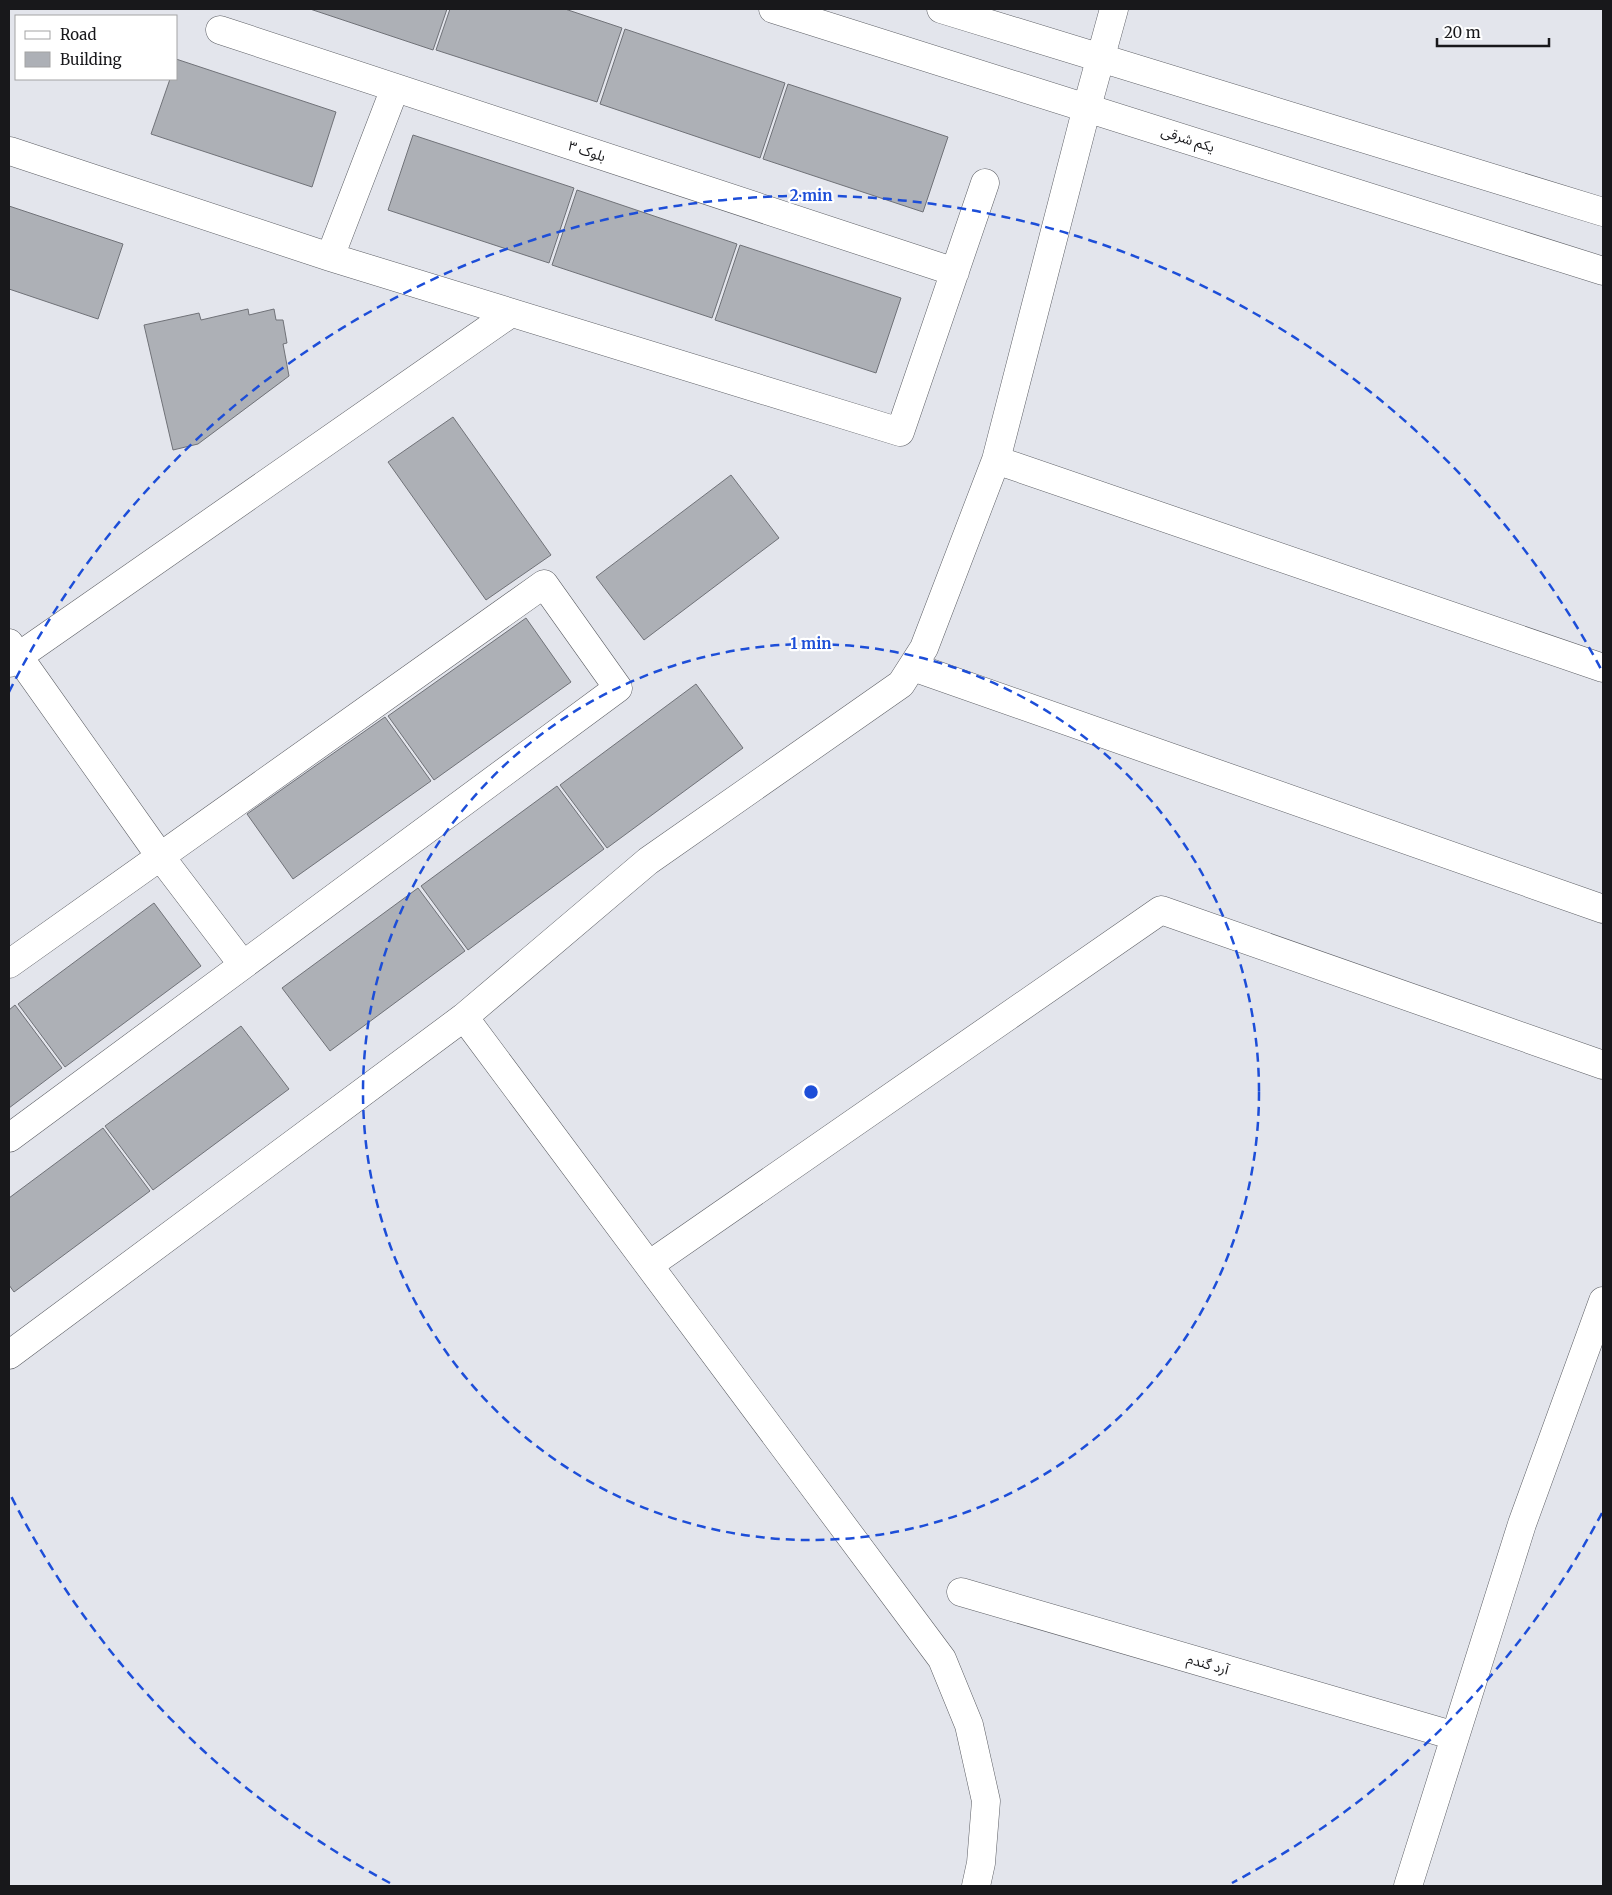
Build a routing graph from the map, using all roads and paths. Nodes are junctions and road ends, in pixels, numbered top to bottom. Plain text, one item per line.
1 (772, 9) edge
2 (942, 9) edge
3 (1114, 9) edge
4 (220, 30) dead end
5 (1100, 58) junction
6 (395, 88) junction
7 (1087, 106) junction
8 (10, 151) edge
9 (985, 182) dead end
10 (1603, 212) edge
11 (330, 257) junction
12 (1603, 270) edge
13 (955, 272) junction
14 (511, 313) junction
15 (996, 460) junction
16 (12, 654) edge
17 (913, 667) junction
18 (1603, 668) edge
19 (160, 856) junction
20 (1603, 909) edge
21 (9, 964) edge
22 (243, 965) junction
23 (464, 1017) junction
24 (1603, 1065) edge
25 (9, 1138) edge
26 (650, 1266) junction
27 (1603, 1301) edge
28 (9, 1355) edge
29 (961, 1592) dead end
30 (1455, 1736) junction
31 (976, 1886) edge
32 (1408, 1886) edge

1 - 7 street, یکم شرقی
2 - 5 street
3 - 5 street
4 - 6 street, بلوک ۳
5 - 7 street
5 - 10 street
6 - 11 street
6 - 13 street, بلوک ۳
7 - 12 street, یکم شرقی
7 - 15 street
8 - 11 street
9 - 13 street
11 - 14 street
13 - 14 street
14 - 16 street
15 - 17 street
15 - 18 street
16 - 19 street
17 - 20 street
17 - 23 street
19 - 21 street
19 - 22 street
19 - 22 street
22 - 25 street
23 - 26 street
23 - 28 street
24 - 26 street
26 - 31 street
27 - 30 street
29 - 30 street, آرد گندم
30 - 32 street

